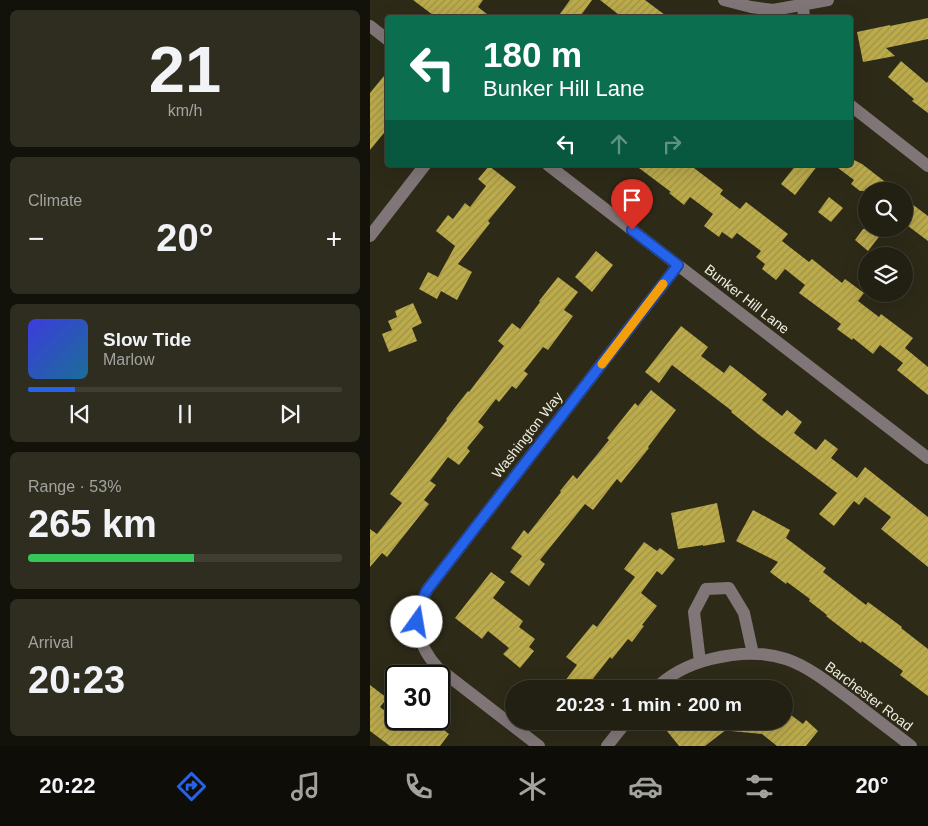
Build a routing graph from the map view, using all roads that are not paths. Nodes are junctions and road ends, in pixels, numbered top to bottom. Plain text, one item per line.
1 (724, 0) edge
2 (828, 0) edge
3 (803, 11) edge
4 (370, 26) edge
5 (385, 38) edge
6 (853, 107) edge
7 (928, 166) edge
8 (422, 167) edge
9 (551, 167) edge
10 (370, 236) edge
11 (678, 265) junction
12 (928, 458) edge
13 (752, 654) junction
14 (700, 662) junction
15 (666, 680) edge
16 (620, 730) edge
17 (539, 746) edge
18 (607, 746) edge
19 (911, 746) edge

1 - 3 street
2 - 3 street
4 - 5 street
6 - 7 street
8 - 10 street
9 - 11 street, Bunker Hill Lane
11 - 12 street, Bunker Hill Lane
11 - 17 street, Washington Way
13 - 14 street, Barchester Road
13 - 14 street
13 - 19 street, Barchester Road
14 - 15 street, Barchester Road
16 - 18 street

